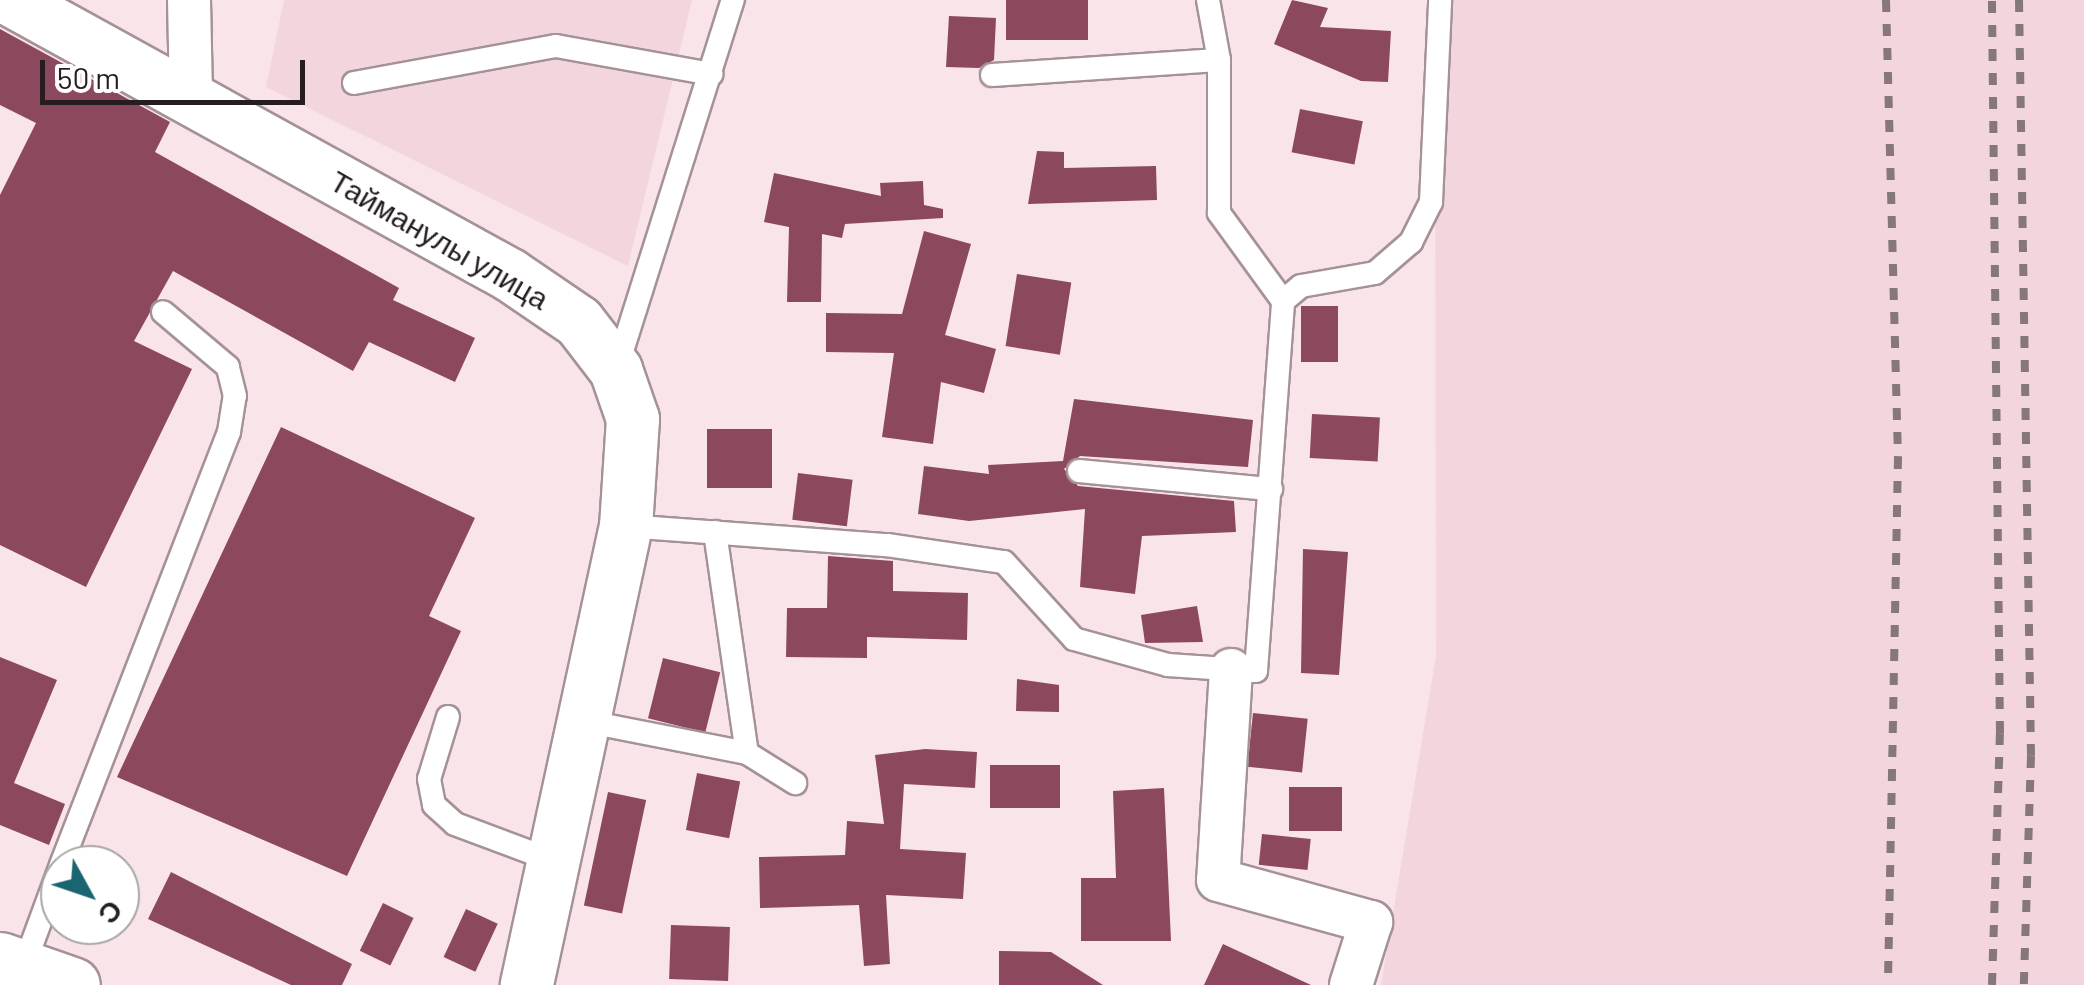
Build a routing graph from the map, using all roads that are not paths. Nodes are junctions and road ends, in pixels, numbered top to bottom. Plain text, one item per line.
1 (11, 0) edge
2 (189, 0) edge
3 (1208, 0) edge
4 (1440, 0) edge
5 (730, 4) edge
6 (1218, 60) junction
7 (712, 74) junction
8 (992, 76) dead end
9 (354, 82) dead end
10 (191, 99) junction
11 (1283, 301) junction
12 (163, 312) dead end
13 (616, 370) junction
14 (1079, 471) dead end
15 (1271, 489) junction
16 (626, 526) junction
17 (715, 532) junction
18 (1231, 670) junction
19 (448, 717) dead end
20 (584, 722) junction
21 (748, 752) junction
22 (795, 783) dead end
23 (69, 845) edge
24 (554, 861) junction
25 (40, 942) edge
26 (32, 971) edge
27 (527, 985) edge
28 (1352, 985) edge

1 - 10 street, Тайманулы улица
2 - 10 street
3 - 6 lane
4 - 11 lane
5 - 7 lane
6 - 8 lane
6 - 11 lane
7 - 9 lane
7 - 13 lane
10 - 13 street, Тайманулы улица
11 - 15 lane
12 - 23 lane
13 - 16 street, Тайманулы улица
14 - 15 lane
15 - 18 lane
16 - 17 lane
16 - 20 street, Тайманулы улица
17 - 18 lane
17 - 21 lane
18 - 28 street
19 - 24 lane
20 - 21 lane
20 - 24 street, Тайманулы улица
21 - 22 lane
24 - 27 street, Тайманулы улица
25 - 26 lane

